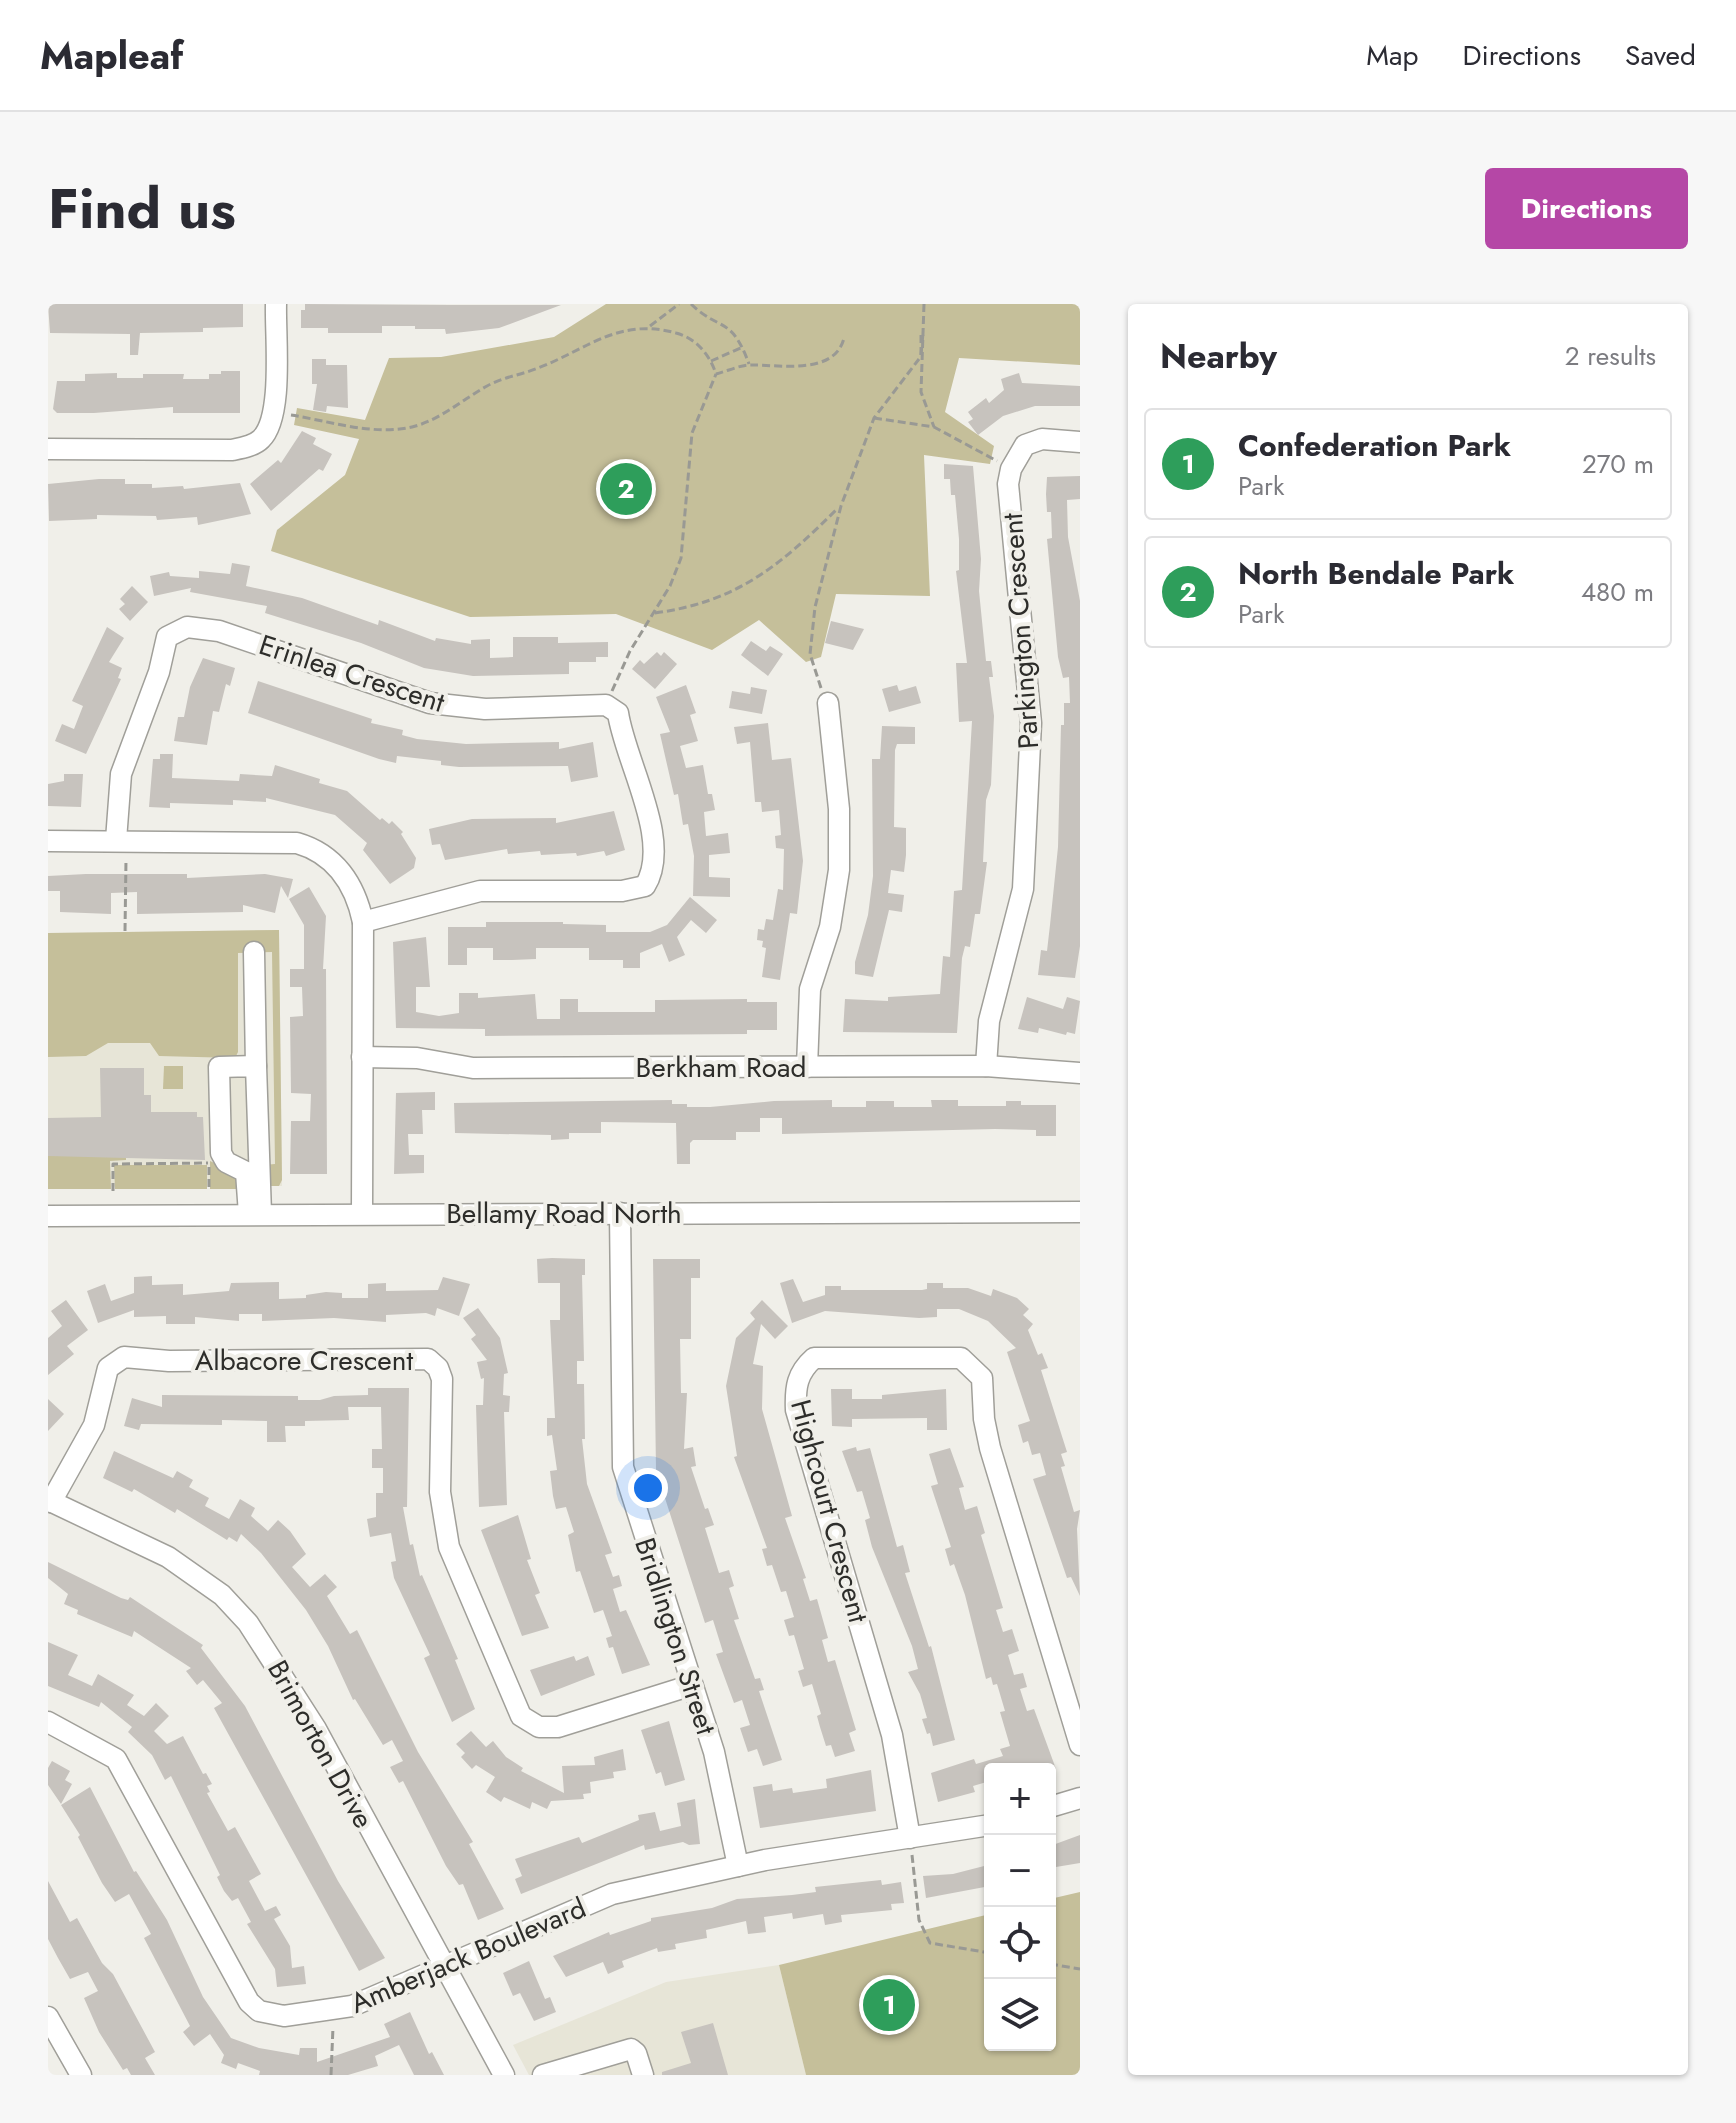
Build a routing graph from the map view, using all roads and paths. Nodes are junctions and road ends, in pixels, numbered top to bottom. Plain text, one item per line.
1 (276, 304) edge
2 (679, 304) edge
3 (691, 304) edge
4 (924, 304) edge
5 (650, 326) junction
6 (844, 338) dead end
7 (743, 347) junction
8 (920, 357) junction
9 (711, 361) junction
10 (749, 364) junction
11 (716, 374) junction
12 (274, 413) junction
13 (874, 418) junction
14 (934, 427) junction
15 (1080, 442) edge
16 (48, 449) edge
17 (1011, 469) junction
18 (841, 506) junction
19 (654, 613) junction
20 (828, 703) joint
21 (606, 705) junction
22 (121, 840) junction
23 (48, 841) edge
24 (363, 922) junction
25 (125, 931) dead end
26 (254, 952) dead end
27 (362, 1057) junction
28 (256, 1066) junction
29 (986, 1066) junction
30 (807, 1067) junction
31 (1080, 1073) edge
32 (257, 1151) junction
33 (208, 1163) dead end
34 (241, 1168) junction
35 (113, 1191) dead end
36 (1080, 1212) edge
37 (362, 1213) junction
38 (620, 1213) junction
39 (255, 1214) junction
40 (48, 1216) edge
41 (50, 1501) edge
42 (692, 1685) junction
43 (48, 1722) edge
44 (1080, 1745) edge
45 (1080, 1798) edge
46 (1056, 1805) edge
47 (984, 1826) edge
48 (910, 1838) junction
49 (738, 1866) junction
50 (984, 1952) edge
51 (1056, 1965) edge
52 (443, 1966) junction
53 (1080, 1969) edge
54 (334, 2010) junction
55 (48, 2017) edge
56 (81, 2075) edge
57 (331, 2075) edge
58 (504, 2075) edge
59 (543, 2075) edge
60 (643, 2075) edge

1 - 12 street
2 - 5 path
3 - 7 path
4 - 8 path
5 - 9 path
5 - 12 path
6 - 10 path
7 - 9 path
7 - 10 path
8 - 13 path
8 - 14 path
9 - 11 path
10 - 11 path
11 - 19 path
12 - 16 street
13 - 14 path
13 - 18 path
14 - 17 path
15 - 17 street
17 - 29 street, Parkington Crescent
18 - 19 path
18 - 20 path
19 - 21 path
20 - 30 street
21 - 22 street, Erinlea Crescent
21 - 24 street
22 - 23 street
22 - 24 street
22 - 25 path
24 - 27 street
26 - 28 street
27 - 30 street, Berkham Road
27 - 37 street
28 - 32 street
28 - 34 street
29 - 30 street, Berkham Road
29 - 31 street, Berkham Road
32 - 34 street
32 - 39 street
33 - 35 path
34 - 39 street
36 - 38 street, Bellamy Road North
37 - 38 street, Bellamy Road North
37 - 39 street, Bellamy Road North
38 - 42 street, Bridlington Street
39 - 40 street, Bellamy Road North
41 - 42 street, Albacore Crescent
41 - 52 street, Brimorton Drive
42 - 49 street, Bridlington Street
43 - 54 street, Amberjack Boulevard
44 - 48 street, Highcourt Crescent
45 - 46 street
47 - 48 street, Amberjack Boulevard
48 - 49 street, Amberjack Boulevard
48 - 50 path
49 - 52 street, Amberjack Boulevard
51 - 53 path
52 - 54 street, Amberjack Boulevard
52 - 58 street, Brimorton Drive
54 - 57 path
55 - 56 street
59 - 60 street

